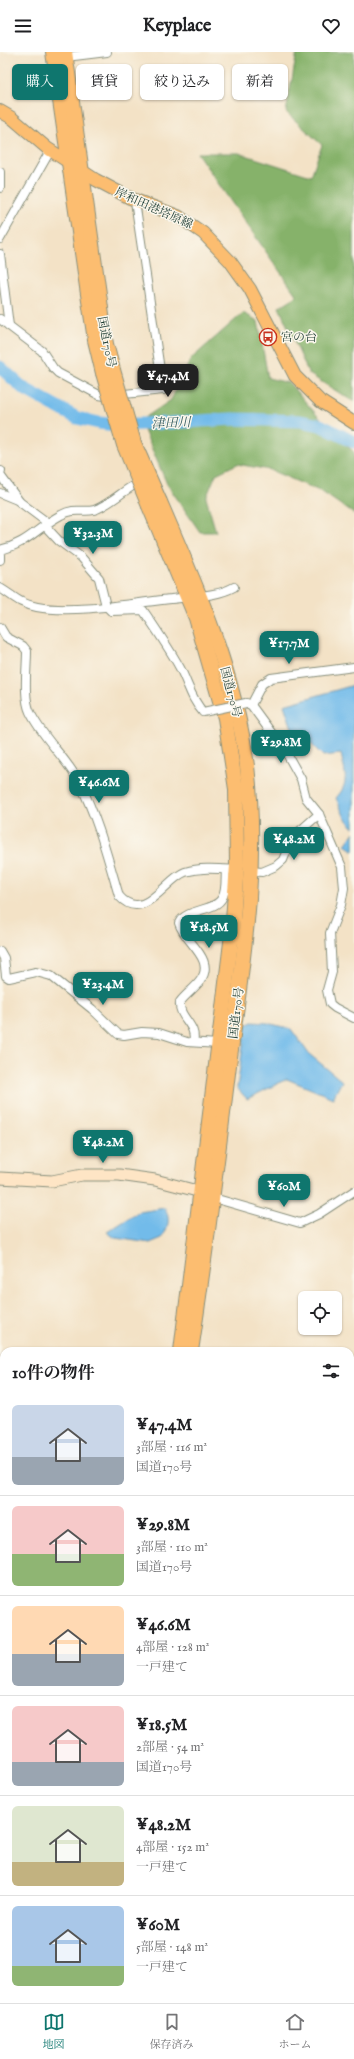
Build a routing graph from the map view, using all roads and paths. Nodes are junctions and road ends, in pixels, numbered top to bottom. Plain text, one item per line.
1 (107, 52) edge
2 (62, 54) edge
3 (0, 111) edge
4 (50, 151) junction
5 (68, 162) junction
6 (82, 170) junction
7 (0, 172) edge
8 (0, 188) edge
9 (135, 201) junction
10 (0, 239) edge
11 (0, 254) edge
12 (0, 319) edge
13 (9, 326) junction
14 (108, 371) junction
15 (354, 423) edge
16 (1, 471) edge
17 (131, 487) dead end
18 (0, 493) edge
19 (21, 503) junction
20 (46, 524) junction
21 (0, 550) edge
22 (0, 555) edge
23 (0, 560) edge
24 (234, 587) dead end
25 (0, 588) edge
26 (194, 596) junction
27 (106, 606) junction
28 (0, 627) edge
29 (354, 666) edge
30 (249, 704) junction
31 (319, 814) junction
32 (231, 870) junction
33 (251, 871) junction
34 (0, 951) edge
35 (354, 1018) edge
36 (193, 1042) junction
37 (219, 1044) junction
38 (0, 1178) edge
39 (354, 1191) edge
40 (207, 1196) junction
41 (182, 1347) edge
42 (192, 1347) edge

1 - 2 street
2 - 5 highway, 国道170号
2 - 6 highway, 国道170号
3 - 4 main road, 岸和田港塔原線
4 - 5 main road, 岸和田港塔原線
4 - 10 street
5 - 6 main road, 岸和田港塔原線
5 - 14 highway, 国道170号
6 - 9 main road, 岸和田港塔原線
6 - 14 highway, 国道170号
7 - 8 street
9 - 13 street
9 - 15 main road, 岸和田港塔原線
11 - 13 street
12 - 13 street
14 - 26 highway, 国道170号, bridge
16 - 19 street
17 - 20 street
18 - 19 street
19 - 20 street
20 - 21 street
20 - 27 street
22 - 23 street
24 - 26 street
25 - 27 street
26 - 27 street
26 - 32 highway, 国道170号
26 - 33 highway, 国道170号
27 - 30 street, bridge
28 - 32 street
29 - 30 street
30 - 31 street
31 - 33 street
31 - 35 street
32 - 36 street
32 - 37 highway, 国道170号
33 - 40 highway, 国道170号
34 - 36 street
36 - 37 street
37 - 40 highway, 国道170号
38 - 40 street
39 - 40 street
40 - 41 highway, 国道170号
40 - 42 highway, 国道170号

